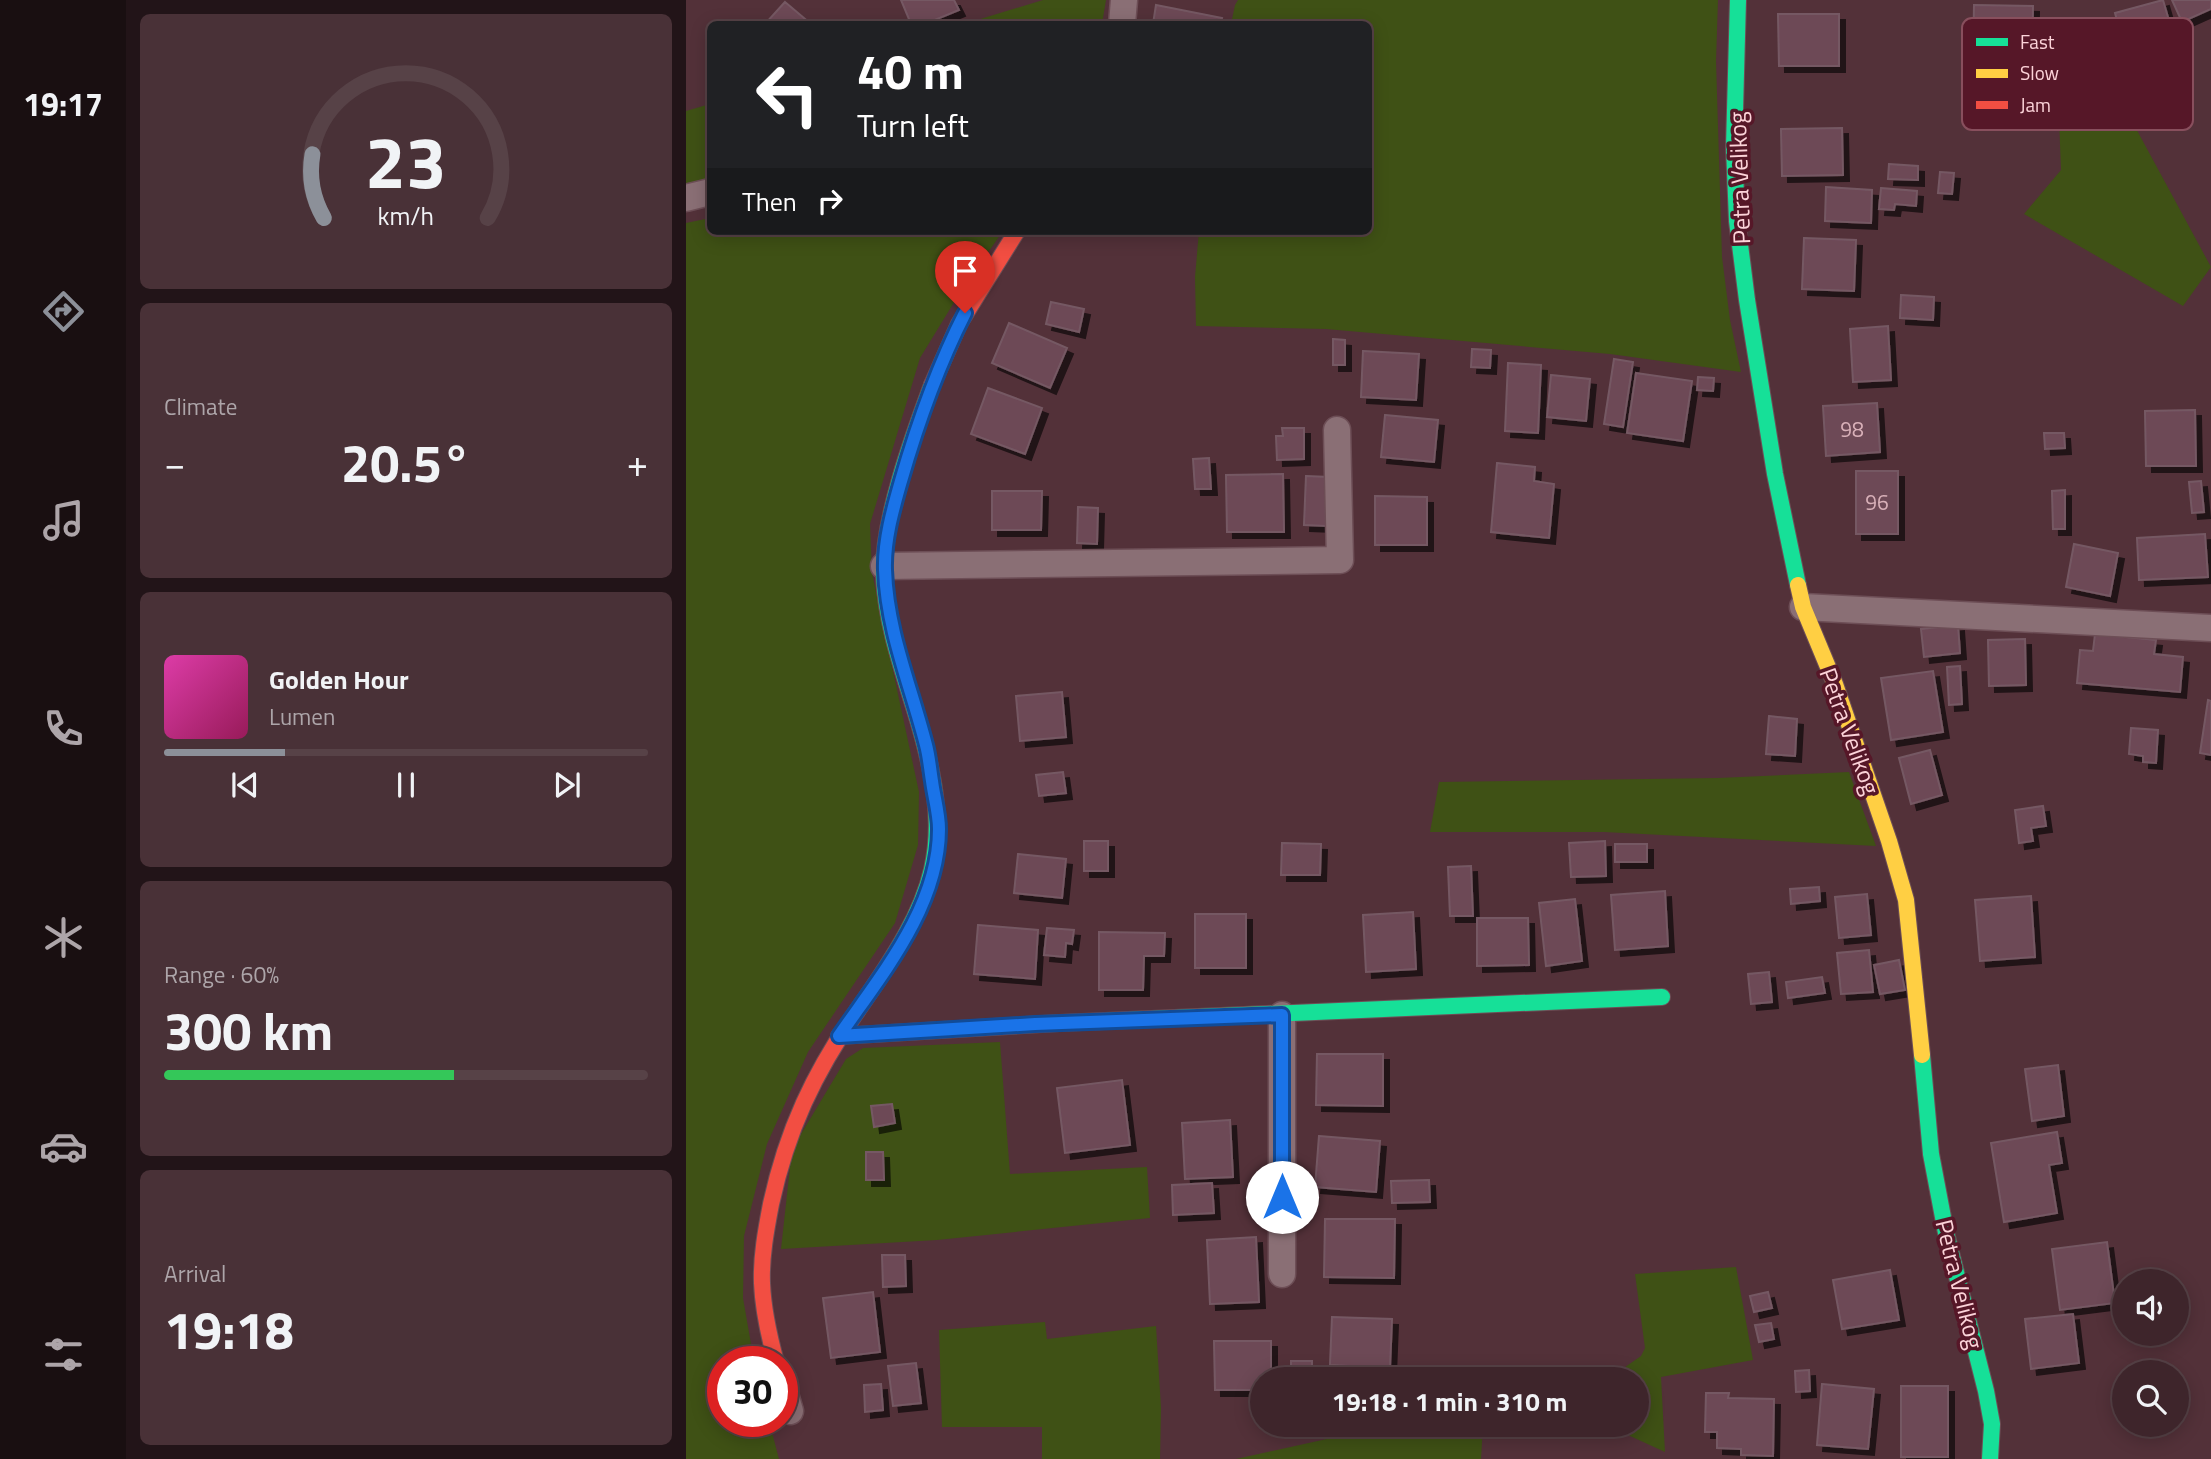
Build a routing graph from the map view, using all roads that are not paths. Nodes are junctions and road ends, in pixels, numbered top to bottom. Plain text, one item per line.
1 (1124, 0) edge
2 (1738, 0) edge
3 (1122, 21) edge
4 (707, 193) edge
5 (686, 198) edge
6 (1014, 235) edge
7 (1337, 430) dead end
8 (884, 566) junction
9 (1803, 607) junction
10 (2211, 628) edge
11 (1661, 997) dead end
12 (1282, 1015) junction
13 (839, 1036) junction
14 (1282, 1275) dead end
15 (773, 1346) edge
16 (1990, 1459) edge

1 - 3 street
2 - 9 street, Petra Velikog
4 - 5 street
6 - 8 street
7 - 8 street
8 - 13 street
9 - 10 street
9 - 16 street, Petra Velikog
11 - 12 street
12 - 13 street
12 - 14 street
13 - 15 street

